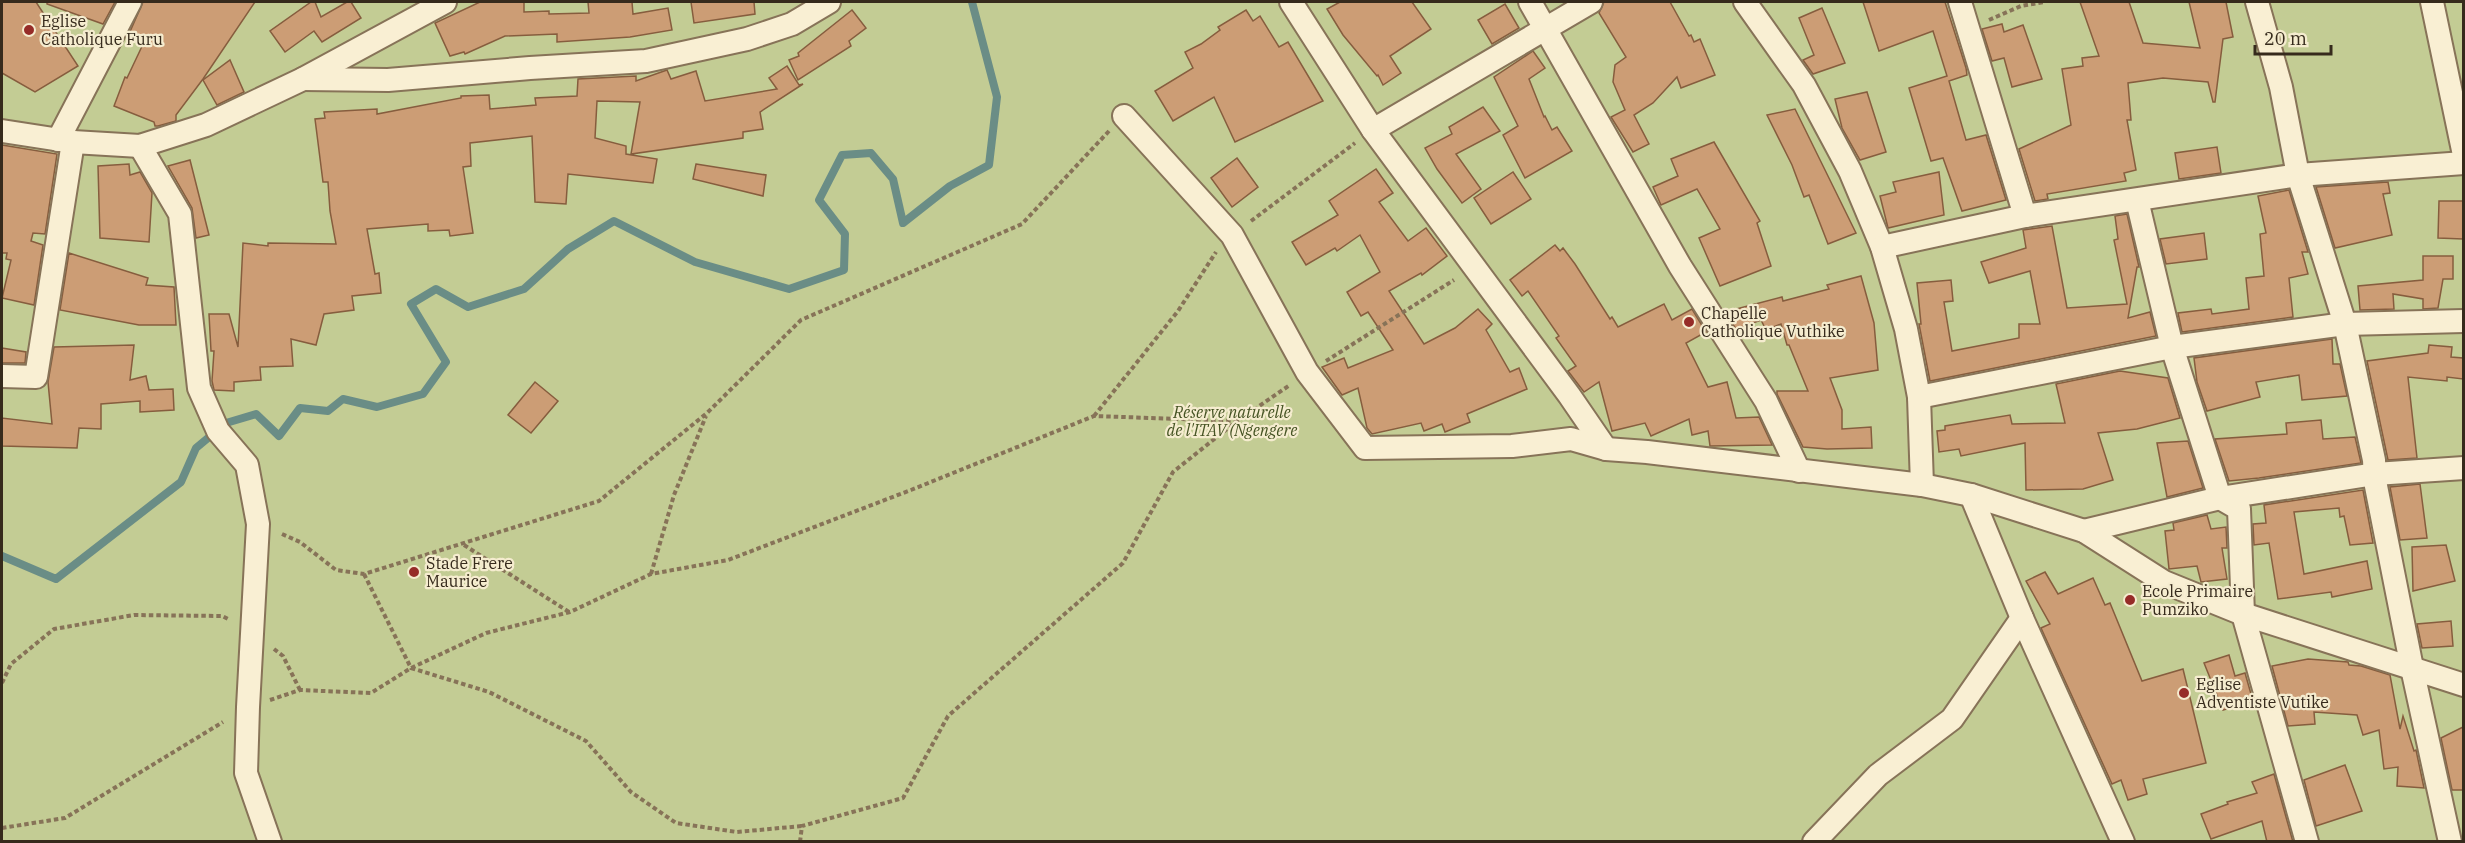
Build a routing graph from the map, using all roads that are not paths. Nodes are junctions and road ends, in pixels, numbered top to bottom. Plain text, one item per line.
1 (130, 2) edge
2 (446, 2) edge
3 (829, 2) edge
4 (1292, 2) edge
5 (1530, 2) edge
6 (1591, 2) edge
7 (1745, 2) edge
8 (1960, 2) edge
9 (2257, 2) edge
10 (2432, 2) edge
11 (1546, 27) junction
12 (303, 79) junction
13 (1124, 116) road end
14 (1373, 130) junction
15 (2, 131) edge
16 (65, 141) junction
17 (140, 146) junction
18 (2463, 155) edge
19 (2463, 163) edge
20 (2298, 175) junction
21 (2137, 200) junction
22 (2025, 216) junction
23 (1882, 247) junction
24 (2463, 321) edge
25 (2345, 324) junction
26 (2172, 347) junction
27 (2, 376) edge
28 (1919, 397) junction
29 (1606, 449) junction
30 (2463, 468) edge
31 (1799, 471) junction
32 (2375, 474) junction
33 (1922, 485) junction
34 (1971, 495) junction
35 (2220, 498) junction
36 (2084, 531) junction
37 (2243, 614) junction
38 (2022, 618) junction
39 (2412, 668) junction
40 (2463, 685) edge
41 (270, 842) edge
42 (1814, 842) edge
43 (2123, 842) edge
44 (2307, 842) edge
45 (2450, 842) edge

1 - 16 street
2 - 12 street
3 - 12 street
4 - 14 street
5 - 11 street
6 - 11 street
7 - 23 street
8 - 22 street
9 - 20 street
10 - 18 street
11 - 14 street
11 - 31 street
12 - 17 street
13 - 29 street
14 - 29 street
15 - 16 street
16 - 17 street
16 - 27 street
17 - 41 street
19 - 20 street
20 - 21 street
20 - 25 street
21 - 22 street
21 - 26 street
22 - 23 street
23 - 28 street
24 - 25 street
25 - 26 street
25 - 32 street
26 - 28 street
26 - 35 street
28 - 33 street
29 - 31 street
30 - 32 street
31 - 33 street
32 - 35 street
32 - 39 street
33 - 34 street
34 - 36 street
34 - 38 street
35 - 36 street
35 - 37 street
36 - 37 street
37 - 39 street
37 - 44 street
38 - 42 street
38 - 43 street
39 - 40 street
39 - 45 street

